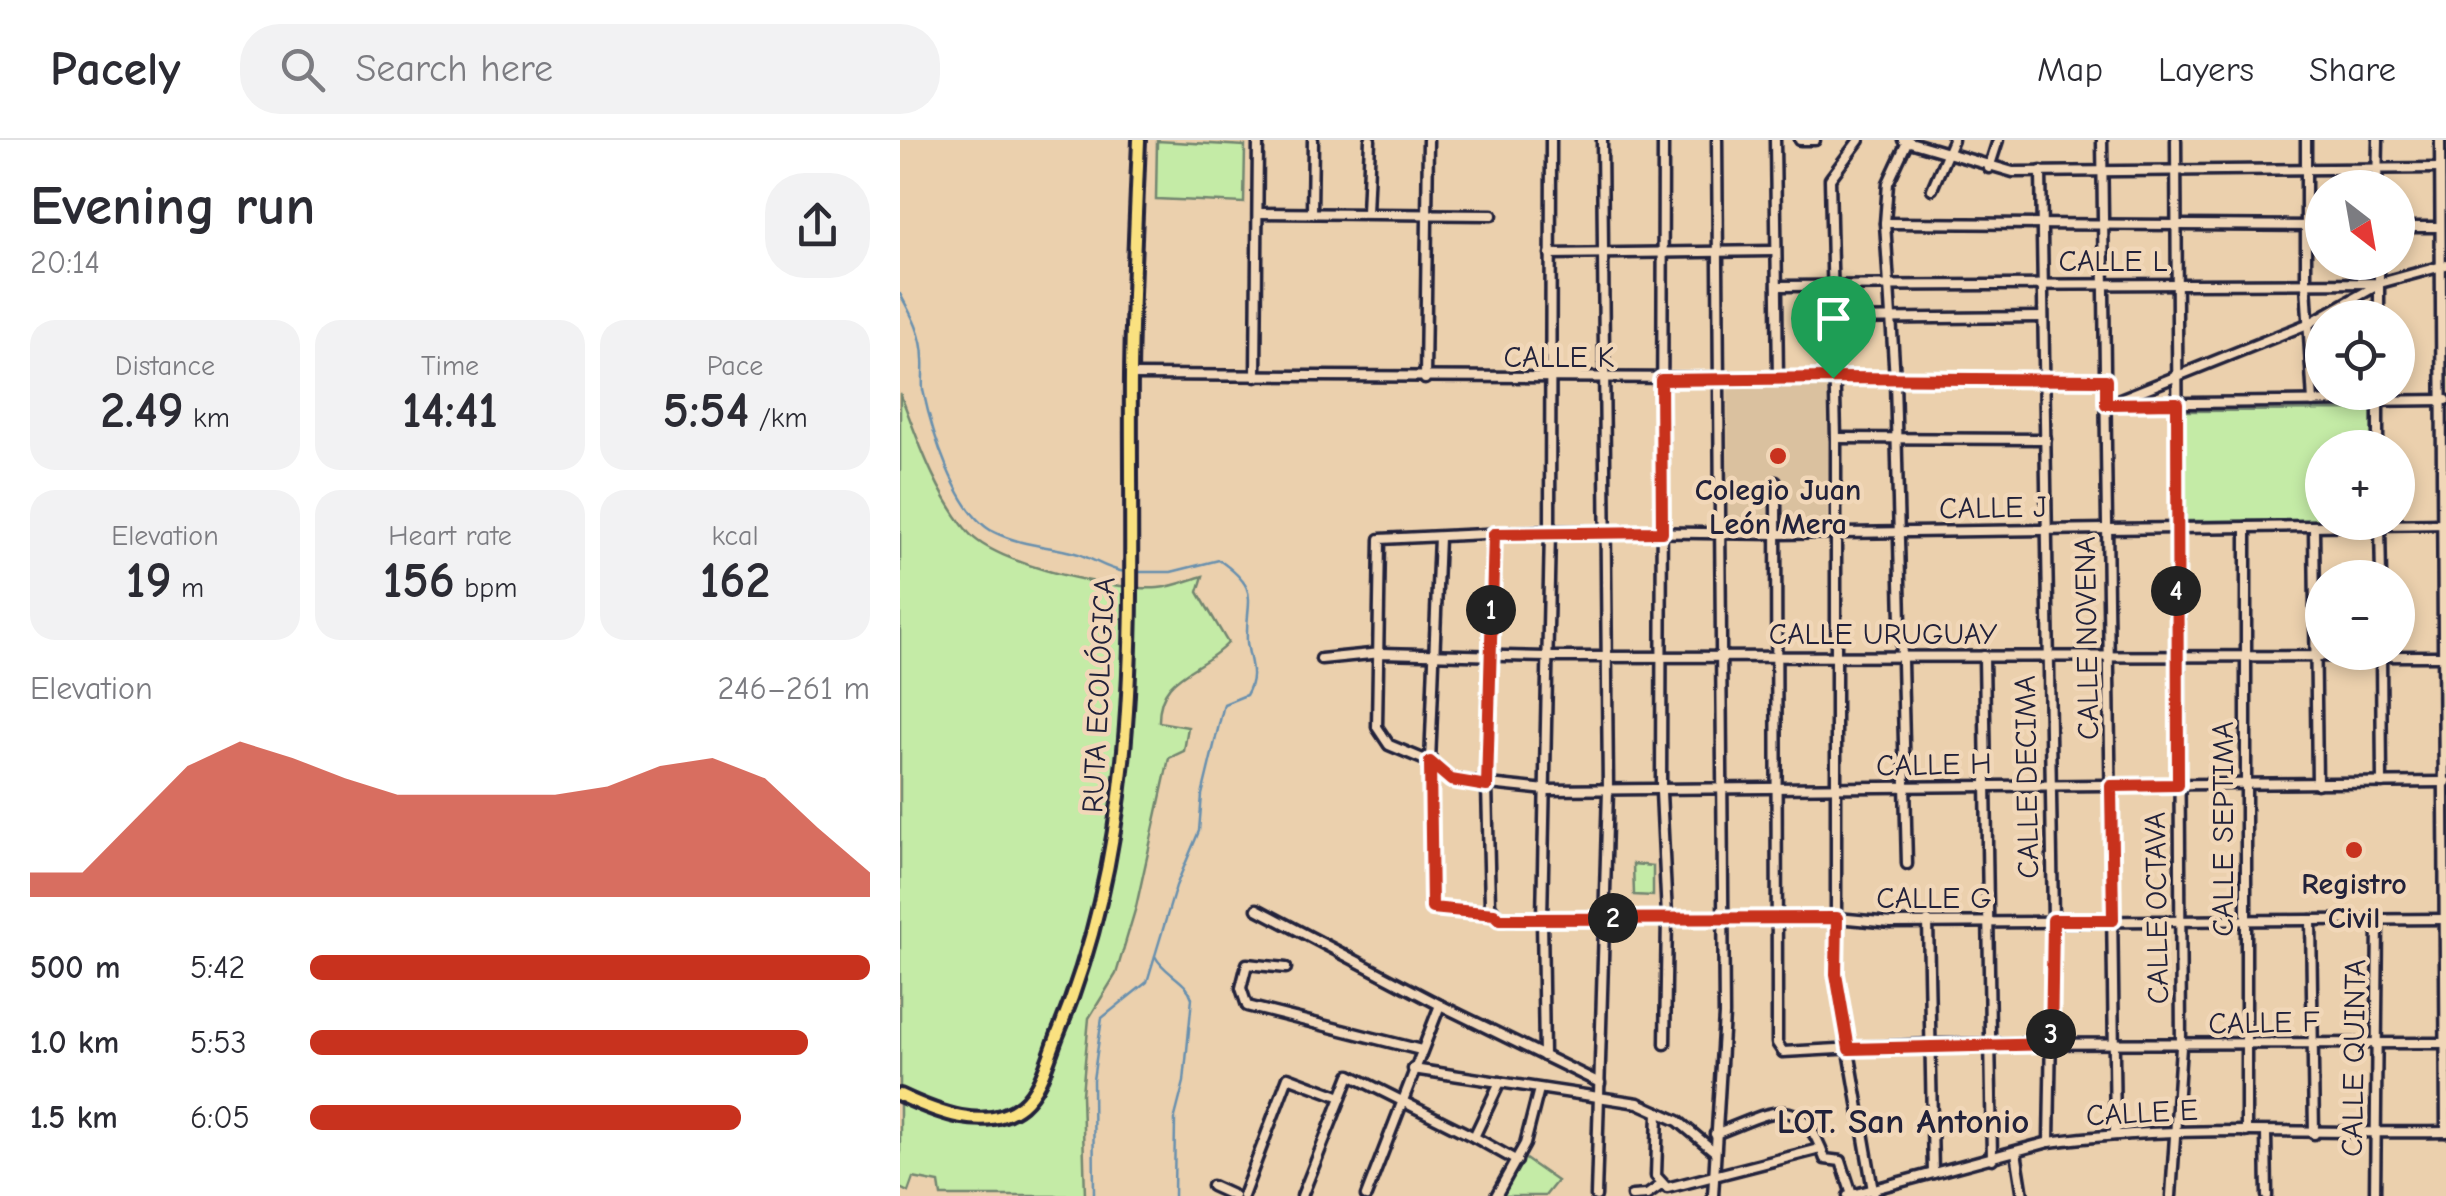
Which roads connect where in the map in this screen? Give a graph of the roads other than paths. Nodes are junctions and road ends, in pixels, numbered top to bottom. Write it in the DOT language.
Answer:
graph roads {
  1 [pos="1139,140"];
  2 [pos="1258,140"];
  3 [pos="1313,140"];
  4 [pos="1370,140"];
  5 [pos="1428,140"];
  6 [pos="1551,140"];
  7 [pos="1602,140"];
  8 [pos="1663,140"];
  9 [pos="1717,140"];
  10 [pos="1775,140"];
  11 [pos="1800,140"];
  12 [pos="1815,140"];
  13 [pos="1859,140"];
  14 [pos="1953,140"];
  15 [pos="1998,140"];
  16 [pos="2102,140"];
  17 [pos="2176,140"];
  18 [pos="2306,140"];
  19 [pos="2378,140"];
  20 [pos="2440,140"];
  21 [pos="1906,141"];
  22 [pos="1948,154"];
  23 [pos="1988,168"];
  24 [pos="2440,168"];
  25 [pos="2307,169"];
  26 [pos="2377,169"];
  27 [pos="2176,170"];
  28 [pos="2103,171"];
  29 [pos="2041,172"];
  30 [pos="1932,189"];
  31 [pos="1312,212"];
  32 [pos="1258,213"];
  33 [pos="1367,213"];
  34 [pos="1427,214"];
  35 [pos="1492,215"];
  36 [pos="1886,223"];
  37 [pos="2040,224"];
  38 [pos="2104,224"];
  39 [pos="2178,225"];
  40 [pos="2305,226"];
  41 [pos="2415,227"];
  42 [pos="2440,227"];
  43 [pos="1719,250"];
  44 [pos="1607,251"];
  45 [pos="1774,251"];
  46 [pos="1664,252"];
  47 [pos="1550,254"];
  48 [pos="2443,266"];
  49 [pos="2306,280"];
  50 [pos="2380,280"];
  51 [pos="1889,282"];
  52 [pos="2041,284"];
  53 [pos="2104,284"];
  54 [pos="2178,284"];
  55 [pos="2306,284"];
  56 [pos="2380,284"];
  57 [pos="1778,286"];
  58 [pos="1831,286"];
  59 [pos="2308,300"];
  60 [pos="2351,300"];
  61 [pos="2380,300"];
  62 [pos="1891,318"];
  63 [pos="2042,318"];
  64 [pos="1832,319"];
  65 [pos="2305,324"];
  66 [pos="1132,375"];
  67 [pos="1256,377"];
  68 [pos="1607,378"];
  69 [pos="1833,378"];
  70 [pos="2178,378"];
  71 [pos="1425,379"];
  72 [pos="1549,379"];
  73 [pos="1720,379"];
  74 [pos="1895,379"];
  75 [pos="2043,379"];
  76 [pos="1661,380"];
  77 [pos="1778,380"];
  78 [pos="2106,380"];
  79 [pos="2415,399"];
  80 [pos="2445,400"];
  81 [pos="2305,402"];
  82 [pos="2177,403"];
  83 [pos="2106,404"];
  84 [pos="1836,438"];
  85 [pos="2046,439"];
  86 [pos="1896,440"];
  87 [pos="1776,482"];
  88 [pos="2415,524"];
  89 [pos="2444,524"];
  90 [pos="2246,527"];
  91 [pos="2305,528"];
  92 [pos="2046,529"];
  93 [pos="2108,530"];
  94 [pos="2175,530"];
  95 [pos="1550,532"];
  96 [pos="1608,532"];
  97 [pos="1662,532"];
  98 [pos="1834,532"];
  99 [pos="1899,532"];
  100 [pos="1494,534"];
  101 [pos="1720,534"];
  102 [pos="1777,534"];
  103 [pos="1439,537"];
  104 [pos="1380,539"];
  105 [pos="1381,653"];
  106 [pos="1437,654"];
  107 [pos="2415,655"];
  108 [pos="1489,656"];
  109 [pos="1984,656"];
  110 [pos="2047,656"];
  111 [pos="2109,656"];
  112 [pos="2178,656"];
  113 [pos="2245,656"];
  114 [pos="2305,656"];
  115 [pos="2445,656"];
  116 [pos="1547,657"];
  117 [pos="1608,657"];
  118 [pos="1661,657"];
  119 [pos="1721,657"];
  120 [pos="1776,657"];
  121 [pos="1834,657"];
  122 [pos="1903,657"];
  123 [pos="1322,659"];
  124 [pos="2318,670"];
  125 [pos="2382,670"];
  126 [pos="1430,762"];
  127 [pos="2446,782"];
  128 [pos="2382,783"];
  129 [pos="2245,784"];
  130 [pos="2317,784"];
  131 [pos="2178,785"];
  132 [pos="1487,786"];
  133 [pos="2050,786"];
  134 [pos="2111,786"];
  135 [pos="1988,787"];
  136 [pos="1836,788"];
  137 [pos="1905,788"];
  138 [pos="1777,789"];
  139 [pos="1546,790"];
  140 [pos="1608,790"];
  141 [pos="1722,790"];
  142 [pos="1661,792"];
  143 [pos="1906,864"];
  144 [pos="1258,909"];
  145 [pos="1494,914"];
  146 [pos="1667,917"];
  147 [pos="1542,918"];
  148 [pos="1602,918"];
  149 [pos="1780,918"];
  150 [pos="1837,918"];
  151 [pos="1722,919"];
  152 [pos="2445,919"];
  153 [pos="1991,920"];
  154 [pos="2053,920"];
  155 [pos="2113,920"];
  156 [pos="2245,920"];
  157 [pos="2312,920"];
  158 [pos="1928,921"];
  159 [pos="2180,921"];
  160 [pos="2378,921"];
  161 [pos="1286,968"];
  162 [pos="1440,1005"];
  163 [pos="2377,1043"];
  164 [pos="2446,1043"];
  165 [pos="1665,1044"];
  166 [pos="1929,1044"];
  167 [pos="2051,1044"];
  168 [pos="1990,1045"];
  169 [pos="2114,1045"];
  170 [pos="2314,1045"];
  171 [pos="2181,1046"];
  172 [pos="2248,1046"];
  173 [pos="1849,1049"];
  174 [pos="1420,1050"];
  175 [pos="1544,1056"];
  176 [pos="1413,1069"];
  177 [pos="1500,1082"];
  178 [pos="1600,1083"];
  179 [pos="1539,1089"];
  180 [pos="900,1095"];
  181 [pos="1599,1095"];
  182 [pos="1341,1097"];
  183 [pos="1401,1098"];
  184 [pos="1658,1112"];
  185 [pos="2174,1131"];
  186 [pos="2246,1132"];
  187 [pos="2446,1132"];
  188 [pos="2266,1133"];
  189 [pos="2376,1133"];
  190 [pos="1715,1134"];
  191 [pos="2314,1134"];
  192 [pos="2115,1135"];
  193 [pos="1474,1137"];
  194 [pos="2049,1142"];
  195 [pos="1820,1148"];
  196 [pos="1714,1150"];
  197 [pos="2016,1152"];
  198 [pos="1992,1159"];
  199 [pos="1517,1161"];
  200 [pos="1933,1173"];
  201 [pos="1713,1179"];
  202 [pos="1660,1185"];
  203 [pos="1212,1186"];
  204 [pos="1874,1192"];
  205 [pos="1850,1195"];
  206 [pos="1234,1196"];
  207 [pos="1243,1196"];
  208 [pos="1302,1196"];
  209 [pos="1366,1196"];
  210 [pos="1496,1196"];
  211 [pos="1596,1196"];
  212 [pos="1632,1196"];
  213 [pos="1712,1196"];
  214 [pos="2023,1196"];
  215 [pos="2171,1196"];
  216 [pos="2267,1196"];
  217 [pos="2376,1196"];
  1 -- 66 [label="main road, RUTA ECOLÓGICA"];
  2 -- 32 [label="street"];
  3 -- 31 [label="street"];
  4 -- 33 [label="street"];
  5 -- 34 [label="street"];
  6 -- 47 [label="street"];
  7 -- 44 [label="street"];
  8 -- 46 [label="street"];
  9 -- 43 [label="street"];
  10 -- 45 [label="street"];
  11 -- 12 [label="street"];
  13 -- 58 [label="street"];
  14 -- 22 [label="street"];
  15 -- 23 [label="street"];
  16 -- 28 [label="street, CALLE NOVENA"];
  17 -- 27 [label="street, CALLE OCTAVA"];
  18 -- 25 [label="street"];
  19 -- 26 [label="street"];
  20 -- 24 [label="street"];
  21 -- 22 [label="street"];
  21 -- 36 [label="street"];
  22 -- 23 [label="street"];
  22 -- 30 [label="street"];
  23 -- 29 [label="street"];
  24 -- 26 [label="street"];
  24 -- 42 [label="street"];
  25 -- 26 [label="street"];
  25 -- 27 [label="street"];
  27 -- 28 [label="street"];
  27 -- 39 [label="street, CALLE OCTAVA"];
  28 -- 29 [label="street"];
  28 -- 38 [label="street, CALLE NOVENA"];
  29 -- 37 [label="street, CALLE DECIMA"];
  31 -- 32 [label="street"];
  31 -- 33 [label="street"];
  32 -- 67 [label="street"];
  33 -- 34 [label="street"];
  34 -- 35 [label="street"];
  34 -- 71 [label="street"];
  36 -- 37 [label="street"];
  36 -- 51 [label="street"];
  37 -- 38 [label="street"];
  37 -- 52 [label="street, CALLE DECIMA"];
  38 -- 39 [label="street"];
  38 -- 53 [label="street, CALLE NOVENA"];
  39 -- 40 [label="street"];
  39 -- 54 [label="street, CALLE OCTAVA"];
  41 -- 42 [label="street"];
  42 -- 48 [label="street"];
  43 -- 45 [label="street"];
  43 -- 46 [label="street"];
  43 -- 73 [label="street"];
  44 -- 46 [label="street"];
  44 -- 47 [label="street"];
  44 -- 68 [label="street"];
  45 -- 57 [label="street"];
  46 -- 76 [label="street"];
  47 -- 72 [label="street"];
  48 -- 56 [label="street, CALLE L"];
  48 -- 80 [label="street"];
  49 -- 55 [label="street"];
  50 -- 56 [label="street"];
  51 -- 52 [label="street, CALLE L"];
  51 -- 58 [label="street, CALLE L"];
  51 -- 62 [label="street"];
  52 -- 53 [label="street, CALLE L"];
  52 -- 63 [label="street, CALLE DECIMA"];
  53 -- 54 [label="street, CALLE L"];
  53 -- 78 [label="street, CALLE NOVENA"];
  54 -- 55 [label="street, CALLE L"];
  54 -- 70 [label="street, CALLE OCTAVA"];
  55 -- 56 [label="street, CALLE L"];
  55 -- 59 [label="street"];
  56 -- 60 [label="street"];
  56 -- 61 [label="street"];
  57 -- 58 [label="street, CALLE L"];
  57 -- 77 [label="street"];
  58 -- 64 [label="street"];
  62 -- 63 [label="street"];
  62 -- 64 [label="street"];
  62 -- 74 [label="street"];
  63 -- 75 [label="street, CALLE DECIMA"];
  64 -- 69 [label="street"];
  65 -- 70 [label="street"];
  66 -- 67 [label="street, CALLE K"];
  66 -- 180 [label="main road, RUTA ECOLÓGICA"];
  67 -- 71 [label="street, CALLE K"];
  68 -- 72 [label="street, CALLE K"];
  68 -- 76 [label="street, CALLE K"];
  68 -- 96 [label="street"];
  69 -- 74 [label="street, CALLE K"];
  69 -- 77 [label="street, CALLE K"];
  69 -- 84 [label="street"];
  70 -- 82 [label="street, CALLE OCTAVA"];
  70 -- 83 [label="street"];
  71 -- 72 [label="street, CALLE K"];
  72 -- 95 [label="street"];
  73 -- 76 [label="street, CALLE K"];
  73 -- 77 [label="street, CALLE K"];
  73 -- 101 [label="street"];
  74 -- 75 [label="street, CALLE K"];
  74 -- 86 [label="street"];
  75 -- 78 [label="street, CALLE K"];
  75 -- 85 [label="street, CALLE DECIMA"];
  76 -- 97 [label="street"];
  78 -- 83 [label="street, CALLE NOVENA"];
  79 -- 80 [label="street"];
  80 -- 89 [label="street"];
  81 -- 82 [label="street"];
  82 -- 83 [label="street"];
  82 -- 94 [label="street, CALLE OCTAVA"];
  83 -- 93 [label="street, CALLE NOVENA"];
  84 -- 86 [label="street"];
  84 -- 98 [label="street"];
  85 -- 86 [label="street"];
  85 -- 92 [label="street, CALLE DECIMA"];
  86 -- 99 [label="street"];
  87 -- 102 [label="street"];
  88 -- 89 [label="street, CALLE J"];
  89 -- 115 [label="street"];
  90 -- 91 [label="street, CALLE J"];
  90 -- 94 [label="street, CALLE J"];
  90 -- 113 [label="street, CALLE SEPTIMA"];
  92 -- 93 [label="street, CALLE J"];
  92 -- 99 [label="street, CALLE J"];
  92 -- 110 [label="street, CALLE DECIMA"];
  93 -- 94 [label="street, CALLE J"];
  93 -- 111 [label="street, CALLE NOVENA"];
  94 -- 112 [label="street, CALLE OCTAVA"];
  95 -- 96 [label="street, CALLE J"];
  95 -- 100 [label="street, CALLE J"];
  95 -- 116 [label="street"];
  96 -- 97 [label="street, CALLE J"];
  96 -- 117 [label="street"];
  97 -- 101 [label="street, CALLE J"];
  97 -- 118 [label="street"];
  98 -- 99 [label="street, CALLE J"];
  98 -- 102 [label="street, CALLE J"];
  98 -- 121 [label="street"];
  99 -- 122 [label="street"];
  100 -- 103 [label="street, CALLE J"];
  100 -- 108 [label="street"];
  101 -- 102 [label="street, CALLE J"];
  101 -- 119 [label="street"];
  102 -- 120 [label="street"];
  103 -- 104 [label="street, CALLE J"];
  103 -- 106 [label="street"];
  104 -- 105 [label="street, CALLE H"];
  105 -- 106 [label="street, CALLE URUGUAY"];
  105 -- 123 [label="street, CALLE URUGUAY"];
  105 -- 126 [label="street, CALLE H"];
  106 -- 108 [label="street, CALLE URUGUAY"];
  106 -- 126 [label="street"];
  107 -- 115 [label="street, CALLE URUGUAY"];
  108 -- 116 [label="street, CALLE URUGUAY"];
  108 -- 132 [label="street"];
  109 -- 110 [label="street, CALLE URUGUAY"];
  109 -- 122 [label="street, CALLE URUGUAY"];
  109 -- 135 [label="street"];
  110 -- 111 [label="street, CALLE URUGUAY"];
  110 -- 133 [label="street, CALLE DECIMA"];
  111 -- 112 [label="street, CALLE URUGUAY"];
  111 -- 134 [label="street, CALLE NOVENA"];
  112 -- 113 [label="street, CALLE URUGUAY"];
  112 -- 131 [label="street, CALLE OCTAVA"];
  113 -- 114 [label="street, CALLE URUGUAY"];
  113 -- 129 [label="street, CALLE SEPTIMA"];
  115 -- 127 [label="street"];
  116 -- 117 [label="street, CALLE URUGUAY"];
  116 -- 139 [label="street"];
  117 -- 118 [label="street, CALLE URUGUAY"];
  117 -- 140 [label="street"];
  118 -- 119 [label="street, CALLE URUGUAY"];
  118 -- 142 [label="street"];
  119 -- 120 [label="street, CALLE URUGUAY"];
  119 -- 141 [label="street"];
  120 -- 121 [label="street, CALLE URUGUAY"];
  120 -- 138 [label="street"];
  121 -- 122 [label="street, CALLE URUGUAY"];
  121 -- 136 [label="street"];
  122 -- 137 [label="street"];
  124 -- 130 [label="street"];
  125 -- 128 [label="street"];
  126 -- 132 [label="street, CALLE H"];
  126 -- 145 [label="street, CALLE G"];
  127 -- 128 [label="street, CALLE H"];
  127 -- 152 [label="street"];
  128 -- 130 [label="street, CALLE H"];
  129 -- 130 [label="street, CALLE H"];
  129 -- 131 [label="street, CALLE H"];
  129 -- 156 [label="street, CALLE SEPTIMA"];
  131 -- 134 [label="street, CALLE H"];
  131 -- 159 [label="street, CALLE OCTAVA"];
  132 -- 139 [label="street, CALLE H"];
  132 -- 145 [label="street"];
  133 -- 134 [label="street, CALLE H"];
  133 -- 135 [label="street, CALLE H"];
  133 -- 154 [label="street, CALLE DECIMA"];
  134 -- 155 [label="street, CALLE NOVENA"];
  135 -- 137 [label="street, CALLE H"];
  135 -- 153 [label="street"];
  136 -- 137 [label="street, CALLE H"];
  136 -- 138 [label="street, CALLE H"];
  136 -- 150 [label="street"];
  137 -- 143 [label="street"];
  138 -- 141 [label="street, CALLE H"];
  138 -- 149 [label="street"];
  139 -- 140 [label="street, CALLE H"];
  139 -- 147 [label="street"];
  140 -- 142 [label="street, CALLE H"];
  140 -- 148 [label="street"];
  141 -- 142 [label="street, CALLE H"];
  141 -- 151 [label="street"];
  142 -- 146 [label="street"];
  144 -- 162 [label="street"];
  145 -- 147 [label="street, CALLE G"];
  146 -- 148 [label="street, CALLE G"];
  146 -- 151 [label="street, CALLE G"];
  146 -- 165 [label="street"];
  147 -- 148 [label="street, CALLE G"];
  147 -- 175 [label="street"];
  148 -- 178 [label="street"];
  149 -- 150 [label="street, CALLE G"];
  149 -- 151 [label="street, CALLE G"];
  149 -- 173 [label="street, CALLE F"];
  150 -- 158 [label="street, CALLE G"];
  150 -- 173 [label="street"];
  151 -- 190 [label="street"];
  152 -- 160 [label="street, CALLE G"];
  152 -- 164 [label="street"];
  153 -- 154 [label="street, CALLE G"];
  153 -- 158 [label="street, CALLE G"];
  153 -- 168 [label="street"];
  154 -- 155 [label="street, CALLE G"];
  154 -- 167 [label="street, CALLE DECIMA"];
  155 -- 159 [label="street, CALLE G"];
  155 -- 169 [label="street, CALLE NOVENA"];
  156 -- 157 [label="street, CALLE G"];
  156 -- 159 [label="street, CALLE G"];
  156 -- 172 [label="street, CALLE SEPTIMA"];
  157 -- 160 [label="street, CALLE G"];
  157 -- 170 [label="street"];
  158 -- 166 [label="street"];
  159 -- 171 [label="street, CALLE OCTAVA"];
  160 -- 163 [label="street, CALLE QUINTA"];
  161 -- 174 [label="street"];
  162 -- 174 [label="street"];
  162 -- 175 [label="street"];
  163 -- 164 [label="street, CALLE F"];
  163 -- 170 [label="street, CALLE F"];
  163 -- 189 [label="street, CALLE QUINTA"];
  164 -- 187 [label="street"];
  166 -- 168 [label="street, CALLE F"];
  166 -- 173 [label="street, CALLE F"];
  166 -- 200 [label="street"];
  167 -- 168 [label="street, CALLE F"];
  167 -- 169 [label="street, CALLE F"];
  167 -- 194 [label="street, CALLE DECIMA"];
  168 -- 198 [label="street"];
  169 -- 171 [label="street, CALLE F"];
  169 -- 192 [label="street, CALLE NOVENA"];
  170 -- 172 [label="street, CALLE F"];
  170 -- 191 [label="street"];
  171 -- 172 [label="street, CALLE F"];
  171 -- 185 [label="street, CALLE OCTAVA"];
  172 -- 186 [label="street, CALLE SEPTIMA"];
  173 -- 204 [label="street"];
  174 -- 176 [label="street"];
  175 -- 178 [label="street"];
  176 -- 177 [label="street"];
  176 -- 183 [label="street"];
  177 -- 179 [label="street"];
  177 -- 193 [label="street"];
  178 -- 181 [label="street"];
  179 -- 181 [label="street"];
  179 -- 199 [label="street"];
  181 -- 184 [label="street"];
  181 -- 211 [label="street"];
  182 -- 183 [label="street"];
  182 -- 207 [label="street"];
  182 -- 208 [label="street"];
  183 -- 193 [label="street"];
  183 -- 209 [label="street"];
  184 -- 196 [label="street"];
  184 -- 202 [label="street"];
  185 -- 186 [label="street, CALLE E"];
  185 -- 192 [label="street, CALLE E"];
  185 -- 215 [label="street, CALLE OCTAVA"];
  186 -- 188 [label="street, CALLE E"];
  187 -- 189 [label="street, CALLE E"];
  188 -- 191 [label="street, CALLE E"];
  188 -- 216 [label="street"];
  189 -- 191 [label="street, CALLE E"];
  189 -- 217 [label="street, CALLE QUINTA"];
  190 -- 195 [label="street"];
  190 -- 196 [label="street"];
  192 -- 194 [label="street, CALLE E"];
  193 -- 199 [label="street"];
  194 -- 197 [label="street, CALLE E"];
  195 -- 201 [label="street"];
  195 -- 205 [label="street"];
  196 -- 201 [label="street"];
  197 -- 198 [label="street, CALLE E"];
  197 -- 214 [label="street"];
  198 -- 200 [label="street, CALLE E"];
  199 -- 210 [label="street"];
  200 -- 204 [label="street, CALLE E"];
  201 -- 202 [label="street"];
  201 -- 213 [label="street"];
  202 -- 212 [label="street"];
  203 -- 206 [label="street"];
  204 -- 205 [label="street, CALLE E"];
}
